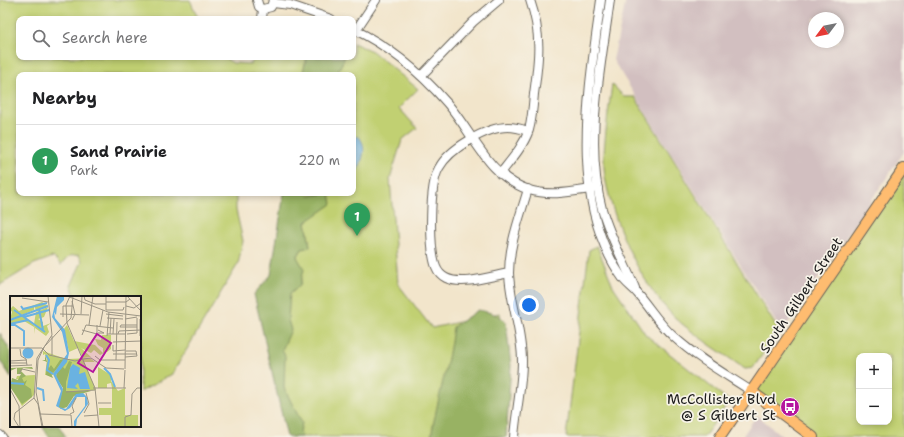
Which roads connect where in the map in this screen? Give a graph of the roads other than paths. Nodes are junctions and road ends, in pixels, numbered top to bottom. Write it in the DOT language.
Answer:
graph roads {
  1 [pos="256,0"];
  2 [pos="376,0"];
  3 [pos="499,0"];
  4 [pos="530,0"];
  5 [pos="601,0"];
  6 [pos="610,0"];
  7 [pos="273,1"];
  8 [pos="263,9"];
  9 [pos="262,16"];
  10 [pos="322,16"];
  11 [pos="356,29"];
  12 [pos="356,31"];
  13 [pos="422,75"];
  14 [pos="528,131"];
  15 [pos="473,138"];
  16 [pos="904,168"];
  17 [pos="500,174"];
  18 [pos="598,188"];
  19 [pos="589,189"];
  20 [pos="528,190"];
  21 [pos="509,273"];
  22 [pos="637,293"];
  23 [pos="751,391"];
  24 [pos="514,437"];
  25 [pos="720,437"];
  26 [pos="813,437"];
  1 -- 8 [label="street"];
  2 -- 11 [label="street"];
  3 -- 13 [label="street"];
  4 -- 14 [label="street"];
  5 -- 19 [label="street"];
  6 -- 18 [label="street"];
  7 -- 8 [label="street"];
  7 -- 10 [label="street"];
  8 -- 9 [label="street"];
  12 -- 13 [label="street"];
  13 -- 15 [label="street"];
  14 -- 15 [label="street"];
  14 -- 17 [label="street"];
  15 -- 17 [label="street"];
  15 -- 21 [label="street"];
  16 -- 23 [label="main road, South Gilbert Street"];
  17 -- 20 [label="street"];
  18 -- 19 [label="street"];
  18 -- 22 [label="street"];
  19 -- 20 [label="street"];
  19 -- 22 [label="street"];
  20 -- 21 [label="street"];
  21 -- 24 [label="street"];
  22 -- 23 [label="street"];
  23 -- 25 [label="main road, South Gilbert Street"];
  23 -- 26 [label="main road"];
}
